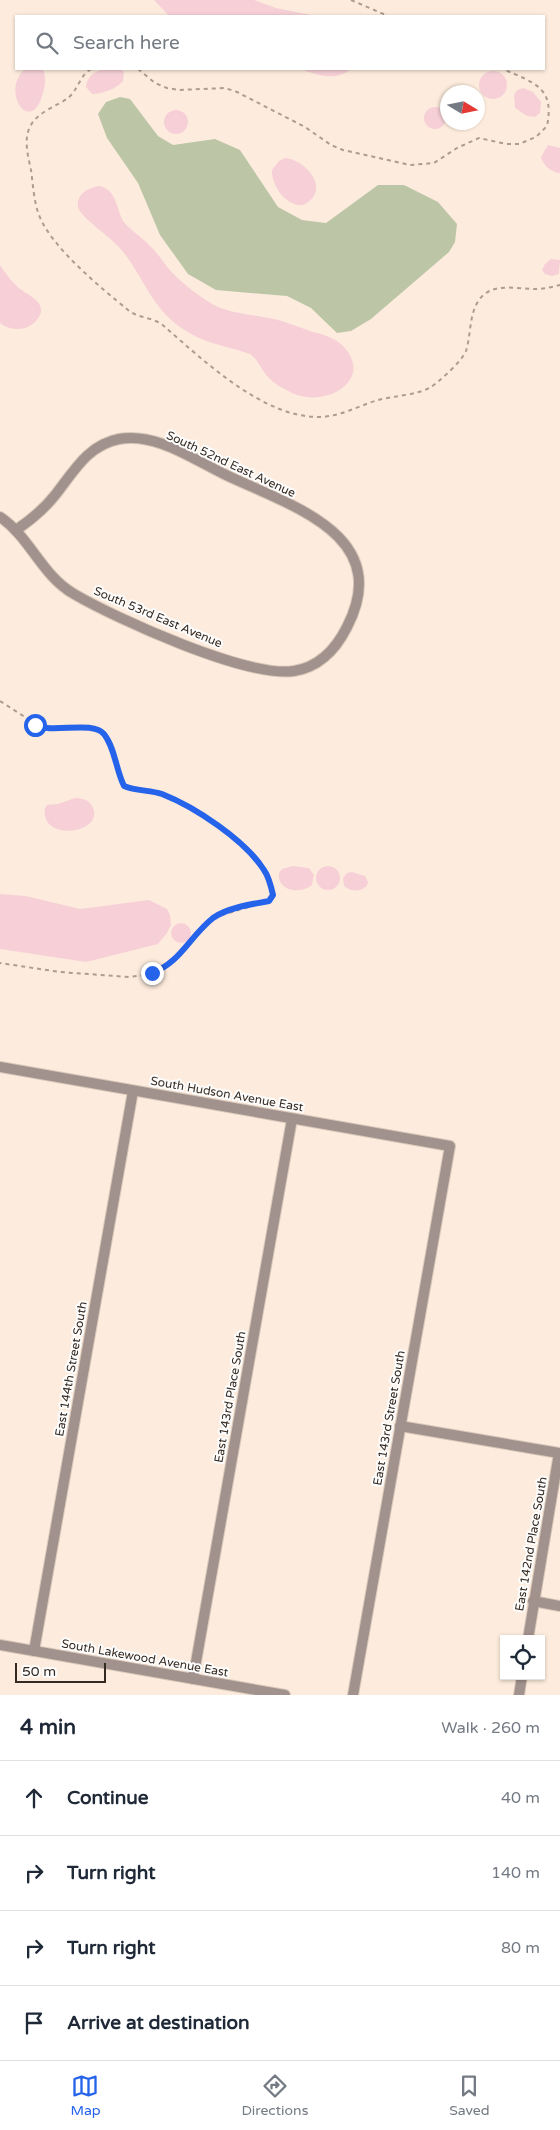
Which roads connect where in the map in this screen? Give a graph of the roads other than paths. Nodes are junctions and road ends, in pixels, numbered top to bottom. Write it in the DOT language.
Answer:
graph roads {
  1 [pos="0,517"];
  2 [pos="16,530"];
  3 [pos="349,624"];
  4 [pos="0,1067"];
  5 [pos="133,1090"];
  6 [pos="292,1119"];
  7 [pos="450,1146"];
  8 [pos="400,1426"];
  9 [pos="559,1453"];
  10 [pos="533,1601"];
  11 [pos="560,1606"];
  12 [pos="529,1635"];
  13 [pos="0,1645"];
  14 [pos="34,1651"];
  15 [pos="193,1679"];
  16 [pos="521,1680"];
  17 [pos="285,1695"];
  18 [pos="354,1695"];
  19 [pos="519,1695"];
  1 -- 2 [label="street, South 53rd East Avenue"];
  2 -- 3 [label="street, South 53rd East Avenue"];
  2 -- 3 [label="street, South 52nd East Avenue"];
  4 -- 5 [label="street, South Hudson Avenue East"];
  5 -- 6 [label="street, South Hudson Avenue East"];
  5 -- 14 [label="street, East 144th Street South"];
  6 -- 7 [label="street, South Hudson Avenue East"];
  6 -- 15 [label="street, East 143rd Place South"];
  7 -- 8 [label="street, East 143rd Street South"];
  8 -- 9 [label="street"];
  8 -- 18 [label="street, East 143rd Street South"];
  9 -- 10 [label="street, East 142nd Place South"];
  10 -- 11 [label="street"];
  10 -- 12 [label="street, East 142nd Place South"];
  13 -- 14 [label="street, South Lakewood Avenue East"];
  14 -- 15 [label="street, South Lakewood Avenue East"];
  15 -- 17 [label="street, South Lakewood Avenue East"];
  16 -- 19 [label="street"];
}
